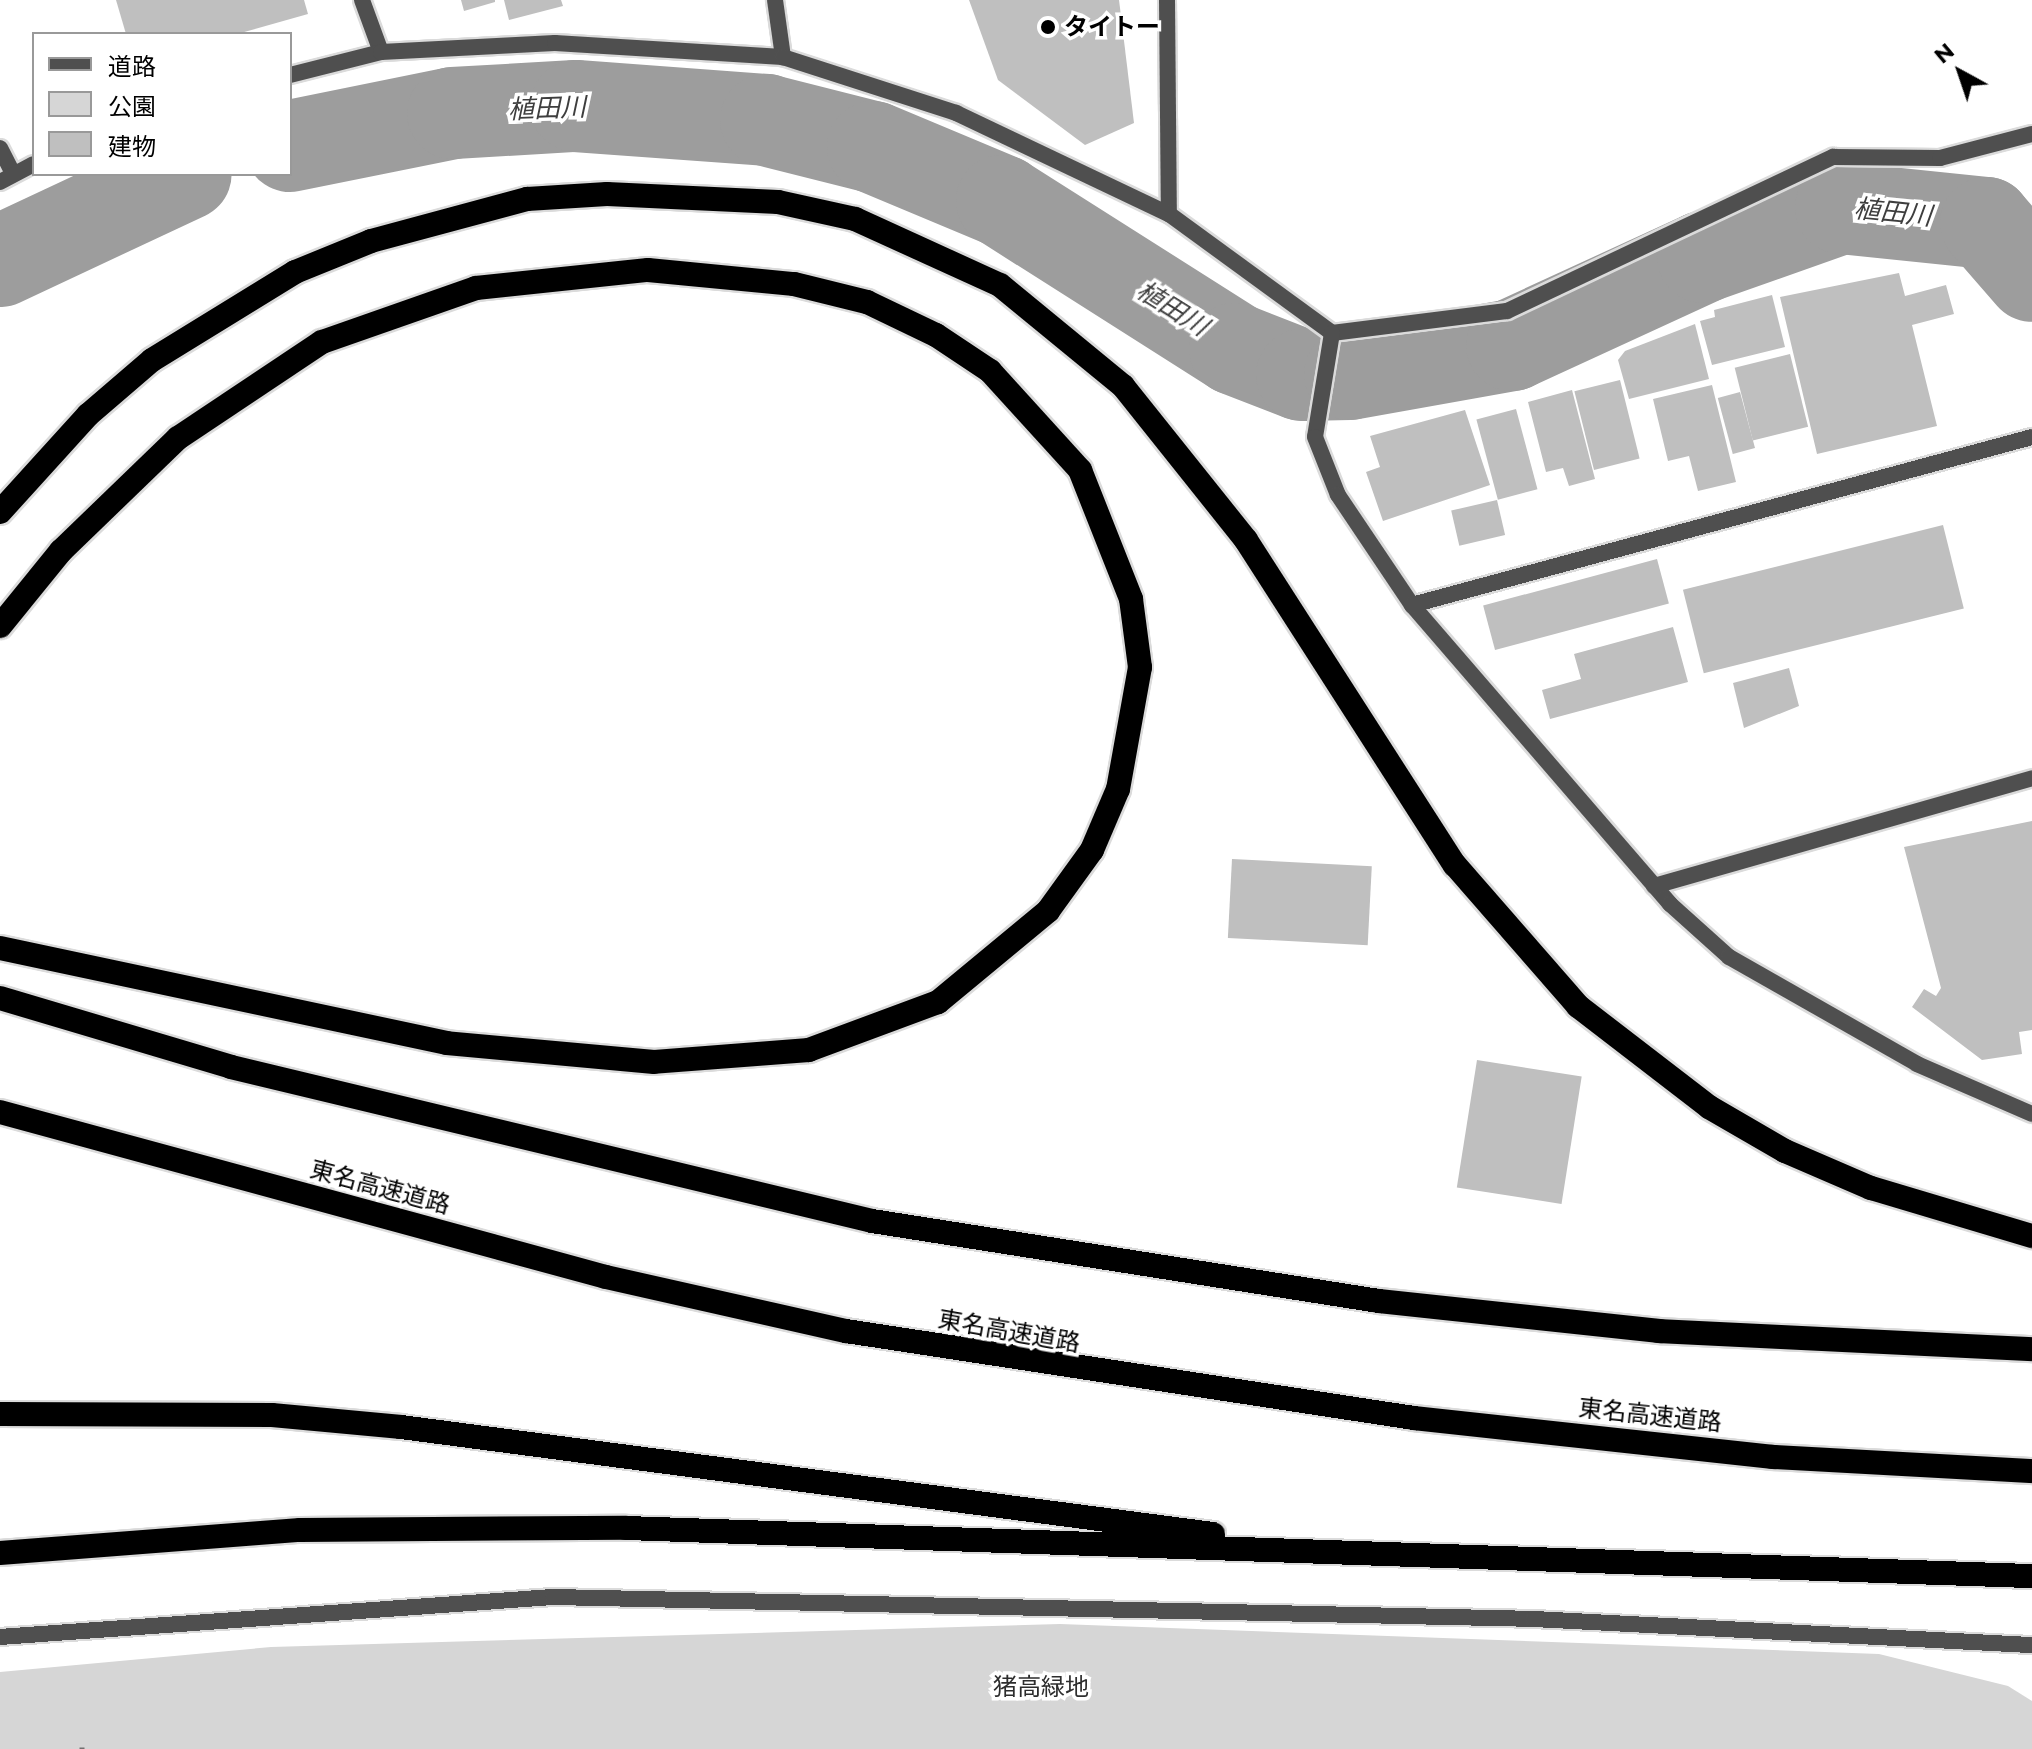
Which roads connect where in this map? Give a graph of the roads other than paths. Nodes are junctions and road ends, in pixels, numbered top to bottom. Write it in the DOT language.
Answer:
graph roads {
  1 [pos="362,0"];
  2 [pos="775,0"];
  3 [pos="1167,0"];
  4 [pos="381,52"];
  5 [pos="783,57"];
  6 [pos="292,74"];
  7 [pos="2032,134"];
  8 [pos="0,148"];
  9 [pos="32,165"];
  10 [pos="6,178"];
  11 [pos="1169,214"];
  12 [pos="1332,333"];
  13 [pos="2032,437"];
  14 [pos="0,512"];
  15 [pos="1412,605"];
  16 [pos="0,626"];
  17 [pos="2032,778"];
  18 [pos="1654,886"];
  19 [pos="0,948"];
  20 [pos="0,998"];
  21 [pos="0,1112"];
  22 [pos="2032,1114"];
  23 [pos="2032,1236"];
  24 [pos="2032,1349"];
  25 [pos="0,1414"];
  26 [pos="2032,1471"];
  27 [pos="0,1553"];
  28 [pos="1346,1553"];
  29 [pos="2032,1576"];
  30 [pos="0,1637"];
  31 [pos="2032,1645"];
  1 -- 4 [label="street"];
  2 -- 5 [label="street"];
  3 -- 11 [label="street"];
  4 -- 5 [label="street"];
  4 -- 6 [label="street"];
  5 -- 11 [label="street"];
  7 -- 12 [label="street"];
  8 -- 10 [label="street"];
  9 -- 10 [label="street"];
  11 -- 12 [label="street"];
  12 -- 15 [label="street"];
  13 -- 15 [label="street"];
  14 -- 23 [label="highway"];
  15 -- 18 [label="street"];
  16 -- 19 [label="highway"];
  17 -- 18 [label="street"];
  18 -- 22 [label="street"];
  20 -- 24 [label="highway"];
  21 -- 26 [label="highway, 東名高速道路"];
  25 -- 28 [label="highway"];
  27 -- 28 [label="highway"];
  28 -- 29 [label="highway"];
  30 -- 31 [label="street"];
}
